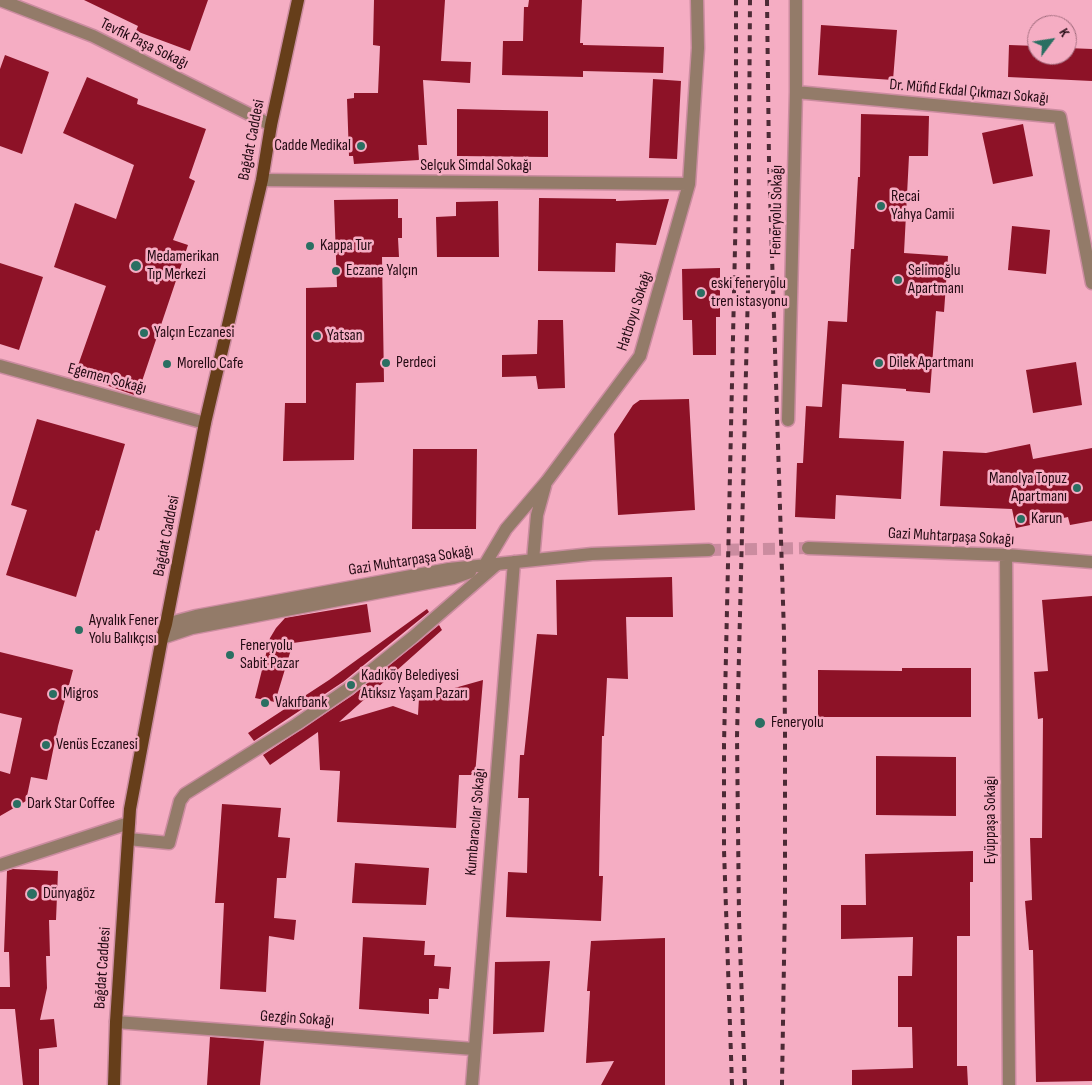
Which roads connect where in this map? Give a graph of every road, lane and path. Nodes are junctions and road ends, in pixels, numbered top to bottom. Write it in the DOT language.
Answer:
graph roads {
  1 [pos="0,0"];
  2 [pos="298,0"];
  3 [pos="697,0"];
  4 [pos="796,0"];
  5 [pos="796,92"];
  6 [pos="271,125"];
  7 [pos="262,180"];
  8 [pos="690,184"];
  9 [pos="1092,283"];
  10 [pos="0,366"];
  11 [pos="788,420"];
  12 [pos="205,424"];
  13 [pos="547,481"];
  14 [pos="808,548"];
  15 [pos="709,550"];
  16 [pos="1006,555"];
  17 [pos="533,560"];
  18 [pos="514,562"];
  19 [pos="1092,562"];
  20 [pos="497,564"];
  21 [pos="484,566"];
  22 [pos="166,624"];
  23 [pos="162,638"];
  24 [pos="129,823"];
  25 [pos="128,840"];
  26 [pos="0,865"];
  27 [pos="116,1022"];
  28 [pos="474,1049"];
  29 [pos="114,1085"];
  30 [pos="472,1085"];
  31 [pos="1009,1085"];
  1 -- 6 [label="street, Tevfik Paşa Sokağı"];
  2 -- 6 [label="main road, Bağdat Caddesi"];
  3 -- 8 [label="street, Hatboyu Sokağı"];
  4 -- 5 [label="street, Feneryolu Sokağı"];
  5 -- 9 [label="street, Dr. Müfid Ekdal Çıkmazı Sokağı"];
  5 -- 11 [label="street, Feneryolu Sokağı"];
  6 -- 7 [label="main road, Bağdat Caddesi"];
  7 -- 8 [label="street, Selçuk Simdal Sokağı"];
  7 -- 12 [label="main road, Bağdat Caddesi"];
  8 -- 13 [label="street, Hatboyu Sokağı"];
  10 -- 12 [label="street, Egemen Sokağı"];
  12 -- 22 [label="main road, Bağdat Caddesi"];
  13 -- 17 [label="street"];
  13 -- 21 [label="street, Hatboyu Sokağı"];
  14 -- 16 [label="street, Gazi Muhtarpaşa Sokağı"];
  15 -- 17 [label="street"];
  16 -- 19 [label="street, Gazi Muhtarpaşa Sokağı"];
  16 -- 31 [label="street, Eyüppaşa Sokağı"];
  17 -- 18 [label="street"];
  18 -- 20 [label="street"];
  18 -- 28 [label="street, Kumbaracılar Sokağı"];
  20 -- 21 [label="street"];
  20 -- 25 [label="street"];
  21 -- 22 [label="street, Gazi Muhtarpaşa Sokağı"];
  21 -- 23 [label="street, Gazi Muhtarpaşa Sokağı"];
  22 -- 23 [label="main road, Bağdat Caddesi"];
  23 -- 24 [label="main road, Bağdat Caddesi"];
  24 -- 25 [label="main road, Bağdat Caddesi"];
  24 -- 26 [label="street"];
  25 -- 27 [label="main road, Bağdat Caddesi"];
  27 -- 28 [label="street, Gezgin Sokağı"];
  27 -- 29 [label="main road, Bağdat Caddesi"];
  28 -- 30 [label="street, Kumbaracılar Sokağı"];
}
